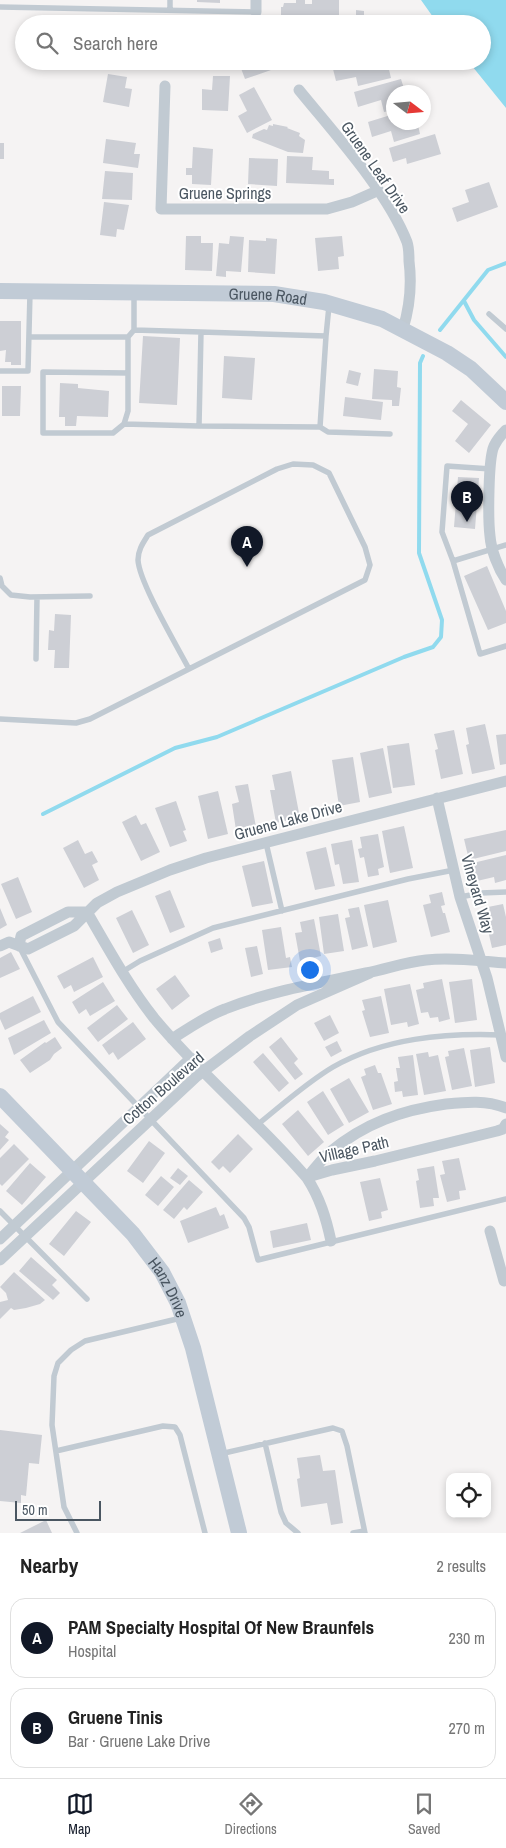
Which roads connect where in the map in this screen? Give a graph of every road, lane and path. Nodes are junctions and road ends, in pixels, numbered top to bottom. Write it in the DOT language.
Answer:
graph roads {
  1 [pos="170,0"];
  2 [pos="256,6"];
  3 [pos="0,7"];
  4 [pos="170,10"];
  5 [pos="165,86"];
  6 [pos="299,90"];
  7 [pos="377,191"];
  8 [pos="0,291"];
  9 [pos="30,291"];
  10 [pos="134,292"];
  11 [pos="330,304"];
  12 [pos="489,314"];
  13 [pos="403,329"];
  14 [pos="506,329"];
  15 [pos="134,330"];
  16 [pos="201,332"];
  17 [pos="326,336"];
  18 [pos="29,337"];
  19 [pos="128,337"];
  20 [pos="0,371"];
  21 [pos="128,373"];
  22 [pos="506,402"];
  23 [pos="124,424"];
  24 [pos="199,426"];
  25 [pos="320,427"];
  26 [pos="506,430"];
  27 [pos="390,434"];
  28 [pos="491,469"];
  29 [pos="506,545"];
  30 [pos="494,550"];
  31 [pos="453,561"];
  32 [pos="0,578"];
  33 [pos="506,580"];
  34 [pos="90,596"];
  35 [pos="37,597"];
  36 [pos="506,646"];
  37 [pos="36,660"];
  38 [pos="189,669"];
  39 [pos="0,719"];
  40 [pos="506,781"];
  41 [pos="437,798"];
  42 [pos="266,843"];
  43 [pos="454,870"];
  44 [pos="506,892"];
  45 [pos="460,897"];
  46 [pos="282,911"];
  47 [pos="87,912"];
  48 [pos="0,946"];
  49 [pos="19,946"];
  50 [pos="481,961"];
  51 [pos="506,963"];
  52 [pos="122,972"];
  53 [pos="370,973"];
  54 [pos="503,1035"];
  55 [pos="172,1039"];
  56 [pos="506,1056"];
  57 [pos="190,1058"];
  58 [pos="204,1072"];
  59 [pos="0,1096"];
  60 [pos="138,1107"];
  61 [pos="506,1108"];
  62 [pos="150,1120"];
  63 [pos="506,1124"];
  64 [pos="257,1125"];
  65 [pos="72,1171"];
  66 [pos="307,1178"];
  67 [pos="84,1183"];
  68 [pos="506,1199"];
  69 [pos="0,1210"];
  70 [pos="14,1225"];
  71 [pos="490,1231"];
  72 [pos="25,1236"];
  73 [pos="0,1239"];
  74 [pos="331,1241"];
  75 [pos="0,1260"];
  76 [pos="506,1280"];
  77 [pos="87,1299"];
  78 [pos="183,1318"];
  79 [pos="265,1442"];
  80 [pos="56,1451"];
  81 [pos="219,1454"];
  82 [pos="364,1532"];
  83 [pos="77,1533"];
  84 [pos="205,1533"];
  85 [pos="239,1533"];
  86 [pos="298,1533"];
  87 [pos="353,1533"];
  1 -- 4 [label="lane"];
  2 -- 4 [label="lane"];
  3 -- 4 [label="lane"];
  5 -- 7 [label="street, Gruene Springs"];
  6 -- 7 [label="street, Gruene Leaf Drive"];
  7 -- 13 [label="street, Gruene Leaf Drive"];
  8 -- 9 [label="street, Gruene Road"];
  9 -- 10 [label="street, Gruene Road"];
  9 -- 18 [label="lane"];
  10 -- 11 [label="street, Gruene Road"];
  10 -- 15 [label="lane"];
  11 -- 13 [label="street, Gruene Road"];
  11 -- 17 [label="lane"];
  12 -- 14 [label="lane"];
  13 -- 22 [label="street, Gruene Road"];
  15 -- 16 [label="lane"];
  15 -- 19 [label="lane"];
  16 -- 17 [label="lane"];
  16 -- 24 [label="lane"];
  17 -- 25 [label="lane"];
  18 -- 19 [label="lane"];
  18 -- 20 [label="lane"];
  19 -- 21 [label="lane"];
  21 -- 23 [label="lane"];
  21 -- 23 [label="lane"];
  23 -- 24 [label="lane"];
  24 -- 25 [label="lane"];
  25 -- 27 [label="lane"];
  26 -- 28 [label="street"];
  28 -- 30 [label="street"];
  28 -- 31 [label="lane"];
  29 -- 30 [label="lane"];
  30 -- 31 [label="lane"];
  30 -- 33 [label="street"];
  31 -- 36 [label="lane"];
  32 -- 35 [label="lane"];
  34 -- 35 [label="lane"];
  35 -- 37 [label="lane"];
  38 -- 38 [label="lane"];
  38 -- 39 [label="lane"];
  40 -- 41 [label="street, Gruene Lake Drive"];
  41 -- 42 [label="street, Gruene Lake Drive"];
  41 -- 43 [label="street, Vineyard Way"];
  42 -- 46 [label="lane"];
  42 -- 47 [label="street, Gruene Lake Drive"];
  43 -- 45 [label="street, Vineyard Way"];
  43 -- 46 [label="lane"];
  44 -- 45 [label="lane"];
  45 -- 50 [label="street, Vineyard Way"];
  46 -- 52 [label="lane"];
  47 -- 49 [label="street"];
  47 -- 52 [label="street"];
  48 -- 49 [label="street"];
  49 -- 60 [label="lane"];
  50 -- 51 [label="street, Cotton Boulevard"];
  50 -- 53 [label="street, Cotton Boulevard"];
  50 -- 54 [label="street, Vineyard Way"];
  52 -- 55 [label="street"];
  53 -- 55 [label="street, Cotton Boulevard"];
  53 -- 58 [label="street, Cotton Boulevard"];
  54 -- 56 [label="street, Vineyard Way"];
  54 -- 64 [label="lane"];
  55 -- 57 [label="street"];
  57 -- 58 [label="street"];
  57 -- 60 [label="street, Cotton Boulevard"];
  58 -- 62 [label="street, Cotton Boulevard"];
  58 -- 64 [label="street"];
  59 -- 65 [label="street, Hanz Drive"];
  60 -- 62 [label="lane"];
  60 -- 65 [label="street, Cotton Boulevard"];
  61 -- 66 [label="street, Village Path"];
  62 -- 67 [label="street, Cotton Boulevard"];
  62 -- 74 [label="lane"];
  63 -- 66 [label="street, Village Path"];
  64 -- 66 [label="street"];
  65 -- 67 [label="street, Hanz Drive"];
  65 -- 70 [label="street, Cotton Boulevard"];
  66 -- 74 [label="street"];
  67 -- 72 [label="street, Cotton Boulevard"];
  67 -- 78 [label="street, Hanz Drive"];
  68 -- 74 [label="lane"];
  69 -- 70 [label="lane"];
  70 -- 72 [label="lane"];
  70 -- 73 [label="street, Cotton Boulevard"];
  71 -- 76 [label="street"];
  72 -- 75 [label="street, Cotton Boulevard"];
  72 -- 77 [label="lane"];
  78 -- 80 [label="lane"];
  78 -- 81 [label="street, Hanz Drive"];
  79 -- 81 [label="lane"];
  79 -- 82 [label="lane"];
  79 -- 86 [label="lane"];
  80 -- 83 [label="lane"];
  80 -- 84 [label="lane"];
  81 -- 85 [label="street, Hanz Drive"];
  82 -- 87 [label="lane"];
}
